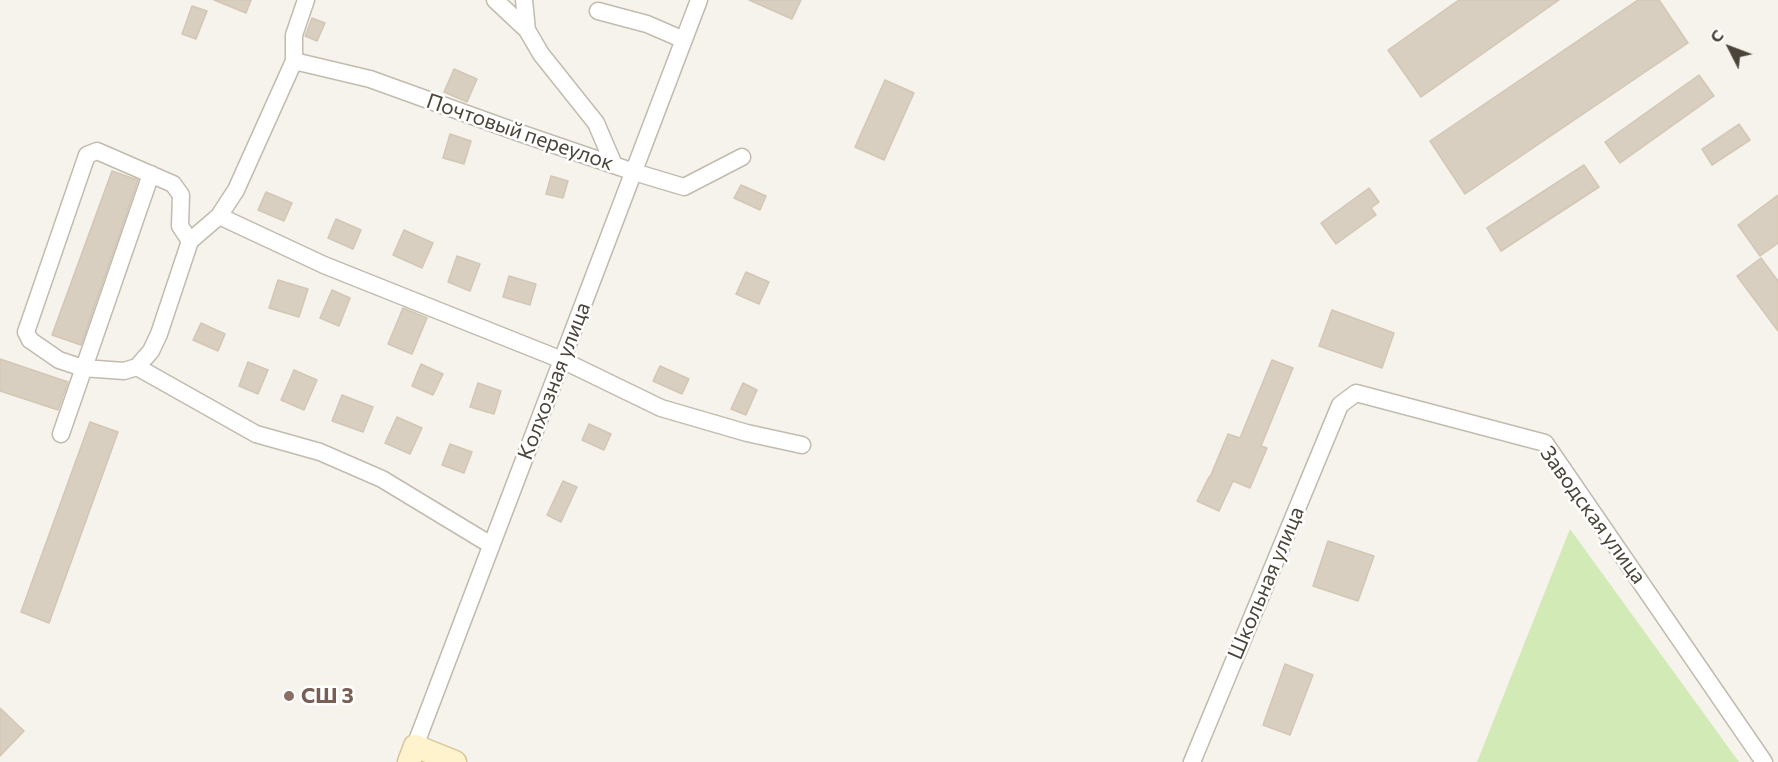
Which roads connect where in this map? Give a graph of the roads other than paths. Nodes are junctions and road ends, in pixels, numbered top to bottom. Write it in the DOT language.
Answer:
graph roads {
  1 [pos="306,0"];
  2 [pos="495,0"];
  3 [pos="524,0"];
  4 [pos="699,0"];
  5 [pos="598,11"];
  6 [pos="527,30"];
  7 [pos="684,40"];
  8 [pos="294,61"];
  9 [pos="742,157"];
  10 [pos="614,165"];
  11 [pos="633,172"];
  12 [pos="151,174"];
  13 [pos="219,216"];
  14 [pos="190,241"];
  15 [pos="562,360"];
  16 [pos="137,367"];
  17 [pos="83,368"];
  18 [pos="1340,405"];
  19 [pos="61,434"];
  20 [pos="802,445"];
  21 [pos="491,545"];
  22 [pos="412,754"];
  23 [pos="455,762"];
  24 [pos="1192,762"];
  25 [pos="1764,762"];
  1 -- 8 [label="street"];
  2 -- 6 [label="street"];
  3 -- 6 [label="street"];
  4 -- 7 [label="street, Колхозная улица"];
  5 -- 7 [label="street"];
  6 -- 10 [label="street"];
  7 -- 11 [label="street, Колхозная улица"];
  8 -- 10 [label="street, Почтовый переулок"];
  8 -- 13 [label="street"];
  9 -- 11 [label="street, Почтовый переулок"];
  10 -- 11 [label="street, Почтовый переулок"];
  11 -- 15 [label="street, Колхозная улица"];
  12 -- 14 [label="street"];
  12 -- 17 [label="street"];
  12 -- 17 [label="street"];
  13 -- 14 [label="street"];
  13 -- 15 [label="street"];
  14 -- 16 [label="street"];
  15 -- 20 [label="street"];
  15 -- 21 [label="street, Колхозная улица"];
  16 -- 17 [label="street"];
  16 -- 21 [label="street"];
  17 -- 19 [label="street"];
  18 -- 24 [label="street, Школьная улица"];
  18 -- 25 [label="street, Заводская улица"];
  21 -- 22 [label="street, Колхозная улица"];
  22 -- 23 [label="street"];
}
